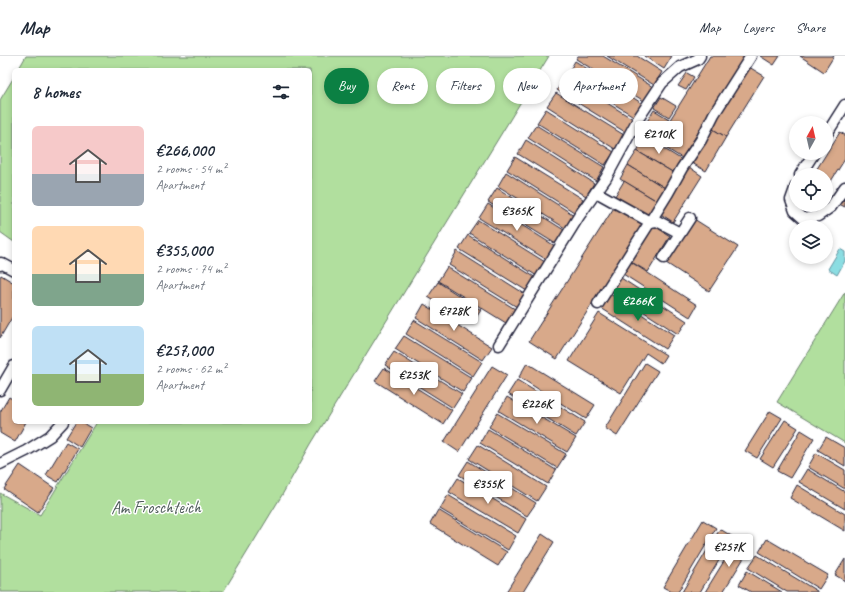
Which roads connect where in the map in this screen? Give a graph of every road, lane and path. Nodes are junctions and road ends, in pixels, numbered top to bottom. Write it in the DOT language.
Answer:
graph roads {
  1 [pos="700,56"];
  2 [pos="752,56"];
  3 [pos="845,105"];
  4 [pos="833,124"];
  5 [pos="845,187"];
  6 [pos="596,192"];
  7 [pos="833,204"];
  8 [pos="796,212"];
  9 [pos="824,212"];
  10 [pos="690,218"];
  11 [pos="650,222"];
  12 [pos="680,233"];
  13 [pos="664,258"];
  14 [pos="0,265"];
  15 [pos="12,269"];
  16 [pos="598,304"];
  17 [pos="499,345"];
  18 [pos="12,369"];
  19 [pos="0,390"];
  20 [pos="61,424"];
  21 [pos="0,464"];
  1 -- 6 [label="lane"];
  2 -- 11 [label="lane"];
  3 -- 4 [label="lane"];
  5 -- 7 [label="lane"];
  6 -- 11 [label="lane"];
  6 -- 17 [label="lane"];
  8 -- 9 [label="lane"];
  10 -- 12 [label="lane"];
  11 -- 12 [label="lane"];
  11 -- 16 [label="lane"];
  12 -- 13 [label="lane"];
  14 -- 15 [label="lane"];
  18 -- 19 [label="lane"];
  20 -- 21 [label="lane"];
}
